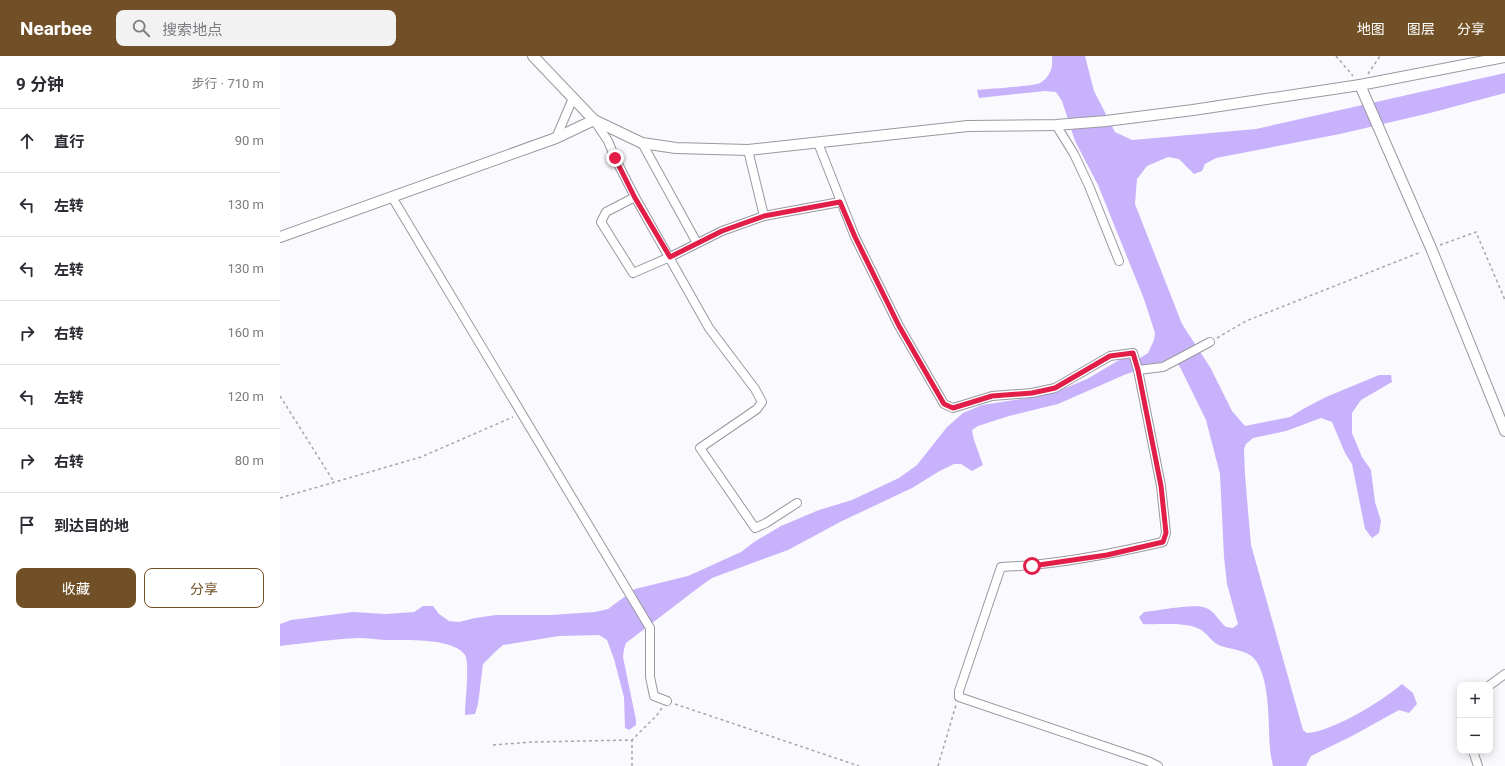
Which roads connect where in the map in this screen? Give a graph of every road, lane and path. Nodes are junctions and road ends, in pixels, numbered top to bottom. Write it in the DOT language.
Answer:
graph roads {
  1 [pos="533,56"];
  2 [pos="1336,56"];
  3 [pos="1380,56"];
  4 [pos="1505,57"];
  5 [pos="1360,85"];
  6 [pos="573,98"];
  7 [pos="594,120"];
  8 [pos="1060,125"];
  9 [pos="556,138"];
  10 [pos="642,143"];
  11 [pos="818,143"];
  12 [pos="748,150"];
  13 [pos="392,197"];
  14 [pos="635,198"];
  15 [pos="840,202"];
  16 [pos="764,216"];
  17 [pos="280,237"];
  18 [pos="697,243"];
  19 [pos="1432,248"];
  20 [pos="670,257"];
  21 [pos="1119,261"];
  22 [pos="1505,300"];
  23 [pos="1210,342"];
  24 [pos="1138,370"];
  25 [pos="280,396"];
  26 [pos="522,413"];
  27 [pos="1505,431"];
  28 [pos="334,482"];
  29 [pos="280,498"];
  30 [pos="797,503"];
  31 [pos="1505,674"];
  32 [pos="1493,683"];
  33 [pos="958,697"];
  34 [pos="667,701"];
  35 [pos="632,740"];
  36 [pos="493,745"];
  37 [pos="1474,754"];
  38 [pos="632,766"];
  39 [pos="859,766"];
  40 [pos="938,766"];
  41 [pos="1158,766"];
  42 [pos="1478,766"];
  1 -- 6 [label="street"];
  2 -- 5 [label="path"];
  3 -- 5 [label="path"];
  4 -- 5 [label="street"];
  5 -- 8 [label="street"];
  5 -- 19 [label="street"];
  6 -- 7 [label="street"];
  6 -- 9 [label="street"];
  7 -- 9 [label="street"];
  7 -- 10 [label="street"];
  7 -- 14 [label="street"];
  8 -- 11 [label="street"];
  8 -- 21 [label="street"];
  9 -- 13 [label="street"];
  10 -- 12 [label="street"];
  10 -- 18 [label="street"];
  11 -- 12 [label="street"];
  11 -- 15 [label="street"];
  12 -- 16 [label="street"];
  13 -- 17 [label="street"];
  13 -- 26 [label="street"];
  14 -- 20 [label="street"];
  14 -- 20 [label="street"];
  15 -- 16 [label="street"];
  15 -- 24 [label="street"];
  16 -- 18 [label="street"];
  18 -- 20 [label="street"];
  19 -- 22 [label="path"];
  19 -- 23 [label="path"];
  19 -- 27 [label="street"];
  20 -- 30 [label="street"];
  23 -- 24 [label="street"];
  24 -- 33 [label="street"];
  25 -- 28 [label="path"];
  26 -- 28 [label="path"];
  26 -- 34 [label="street"];
  28 -- 29 [label="path"];
  31 -- 32 [label="street"];
  33 -- 40 [label="path"];
  33 -- 41 [label="street"];
  34 -- 35 [label="path"];
  34 -- 39 [label="path"];
  35 -- 36 [label="path"];
  35 -- 38 [label="path"];
  37 -- 42 [label="street"];
}
